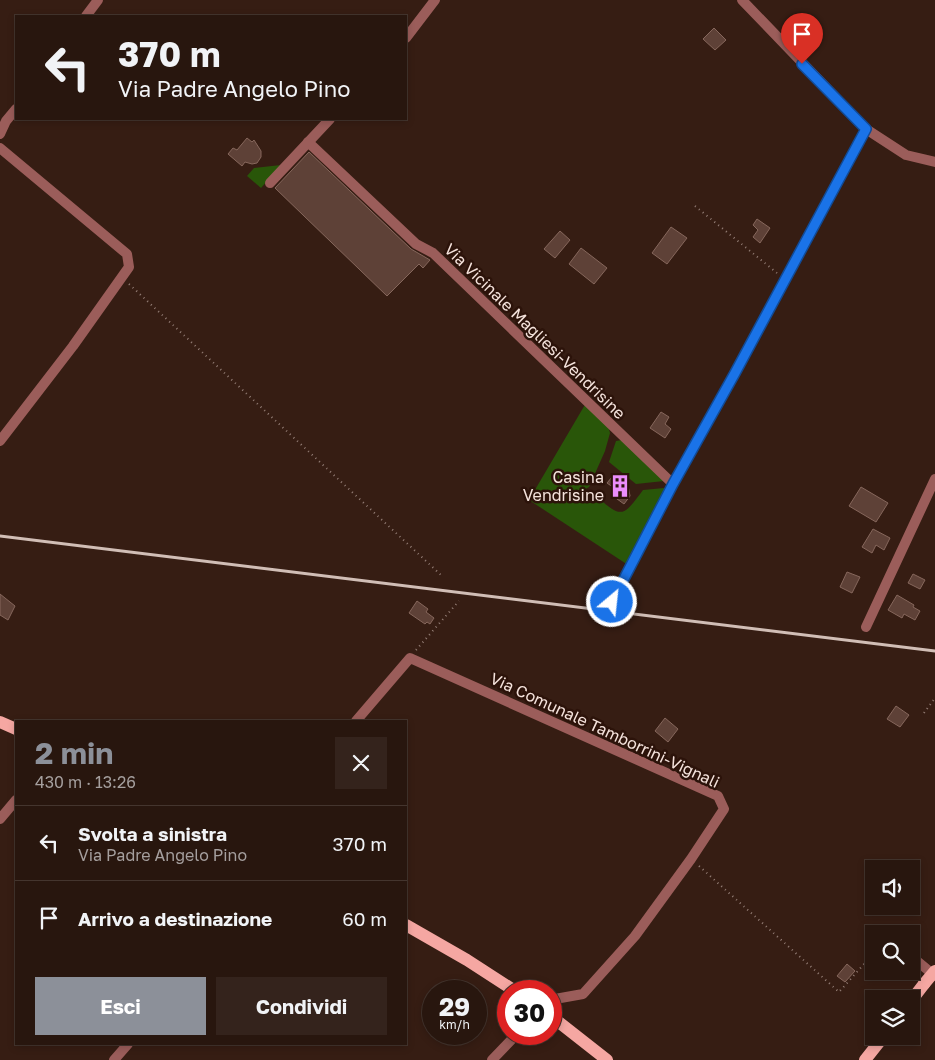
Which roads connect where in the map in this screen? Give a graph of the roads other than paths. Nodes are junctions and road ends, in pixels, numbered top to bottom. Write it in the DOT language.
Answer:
graph roads {
  1 [pos="98,0"];
  2 [pos="435,0"];
  3 [pos="742,0"];
  4 [pos="87,15"];
  5 [pos="407,37"];
  6 [pos="15,110"];
  7 [pos="329,120"];
  8 [pos="866,129"];
  9 [pos="0,134"];
  10 [pos="308,142"];
  11 [pos="0,148"];
  12 [pos="935,162"];
  13 [pos="270,182"];
  14 [pos="0,441"];
  15 [pos="935,479"];
  16 [pos="673,484"];
  17 [pos="612,602"];
  18 [pos="866,627"];
  19 [pos="357,720"];
  20 [pos="0,722"];
  21 [pos="15,728"];
  22 [pos="15,801"];
  23 [pos="0,819"];
  24 [pos="407,926"];
  25 [pos="920,967"];
  26 [pos="935,971"];
  27 [pos="497,980"];
  28 [pos="930,980"];
  29 [pos="920,991"];
  30 [pos="562,998"];
  31 [pos="562,1026"];
  32 [pos="127,1045"];
  33 [pos="506,1045"];
  34 [pos="877,1045"];
  35 [pos="114,1060"];
  36 [pos="492,1060"];
  37 [pos="607,1060"];
  38 [pos="865,1060"];
  1 -- 4 [label="street"];
  2 -- 5 [label="street"];
  3 -- 8 [label="street"];
  6 -- 9 [label="street"];
  7 -- 10 [label="street"];
  8 -- 12 [label="street"];
  8 -- 16 [label="street"];
  10 -- 13 [label="street"];
  10 -- 16 [label="street, Via Vicinale Magliesi-Vendrisine"];
  11 -- 14 [label="street"];
  15 -- 18 [label="street"];
  16 -- 17 [label="street"];
  19 -- 30 [label="street, Via Comunale Tamborrini-Vignali"];
  20 -- 21 [label="main road"];
  22 -- 23 [label="street"];
  24 -- 27 [label="main road"];
  25 -- 28 [label="street"];
  26 -- 28 [label="main road, bridge"];
  28 -- 29 [label="main road"];
  31 -- 37 [label="main road"];
  32 -- 35 [label="street"];
  33 -- 36 [label="street"];
  34 -- 38 [label="main road"];
}
